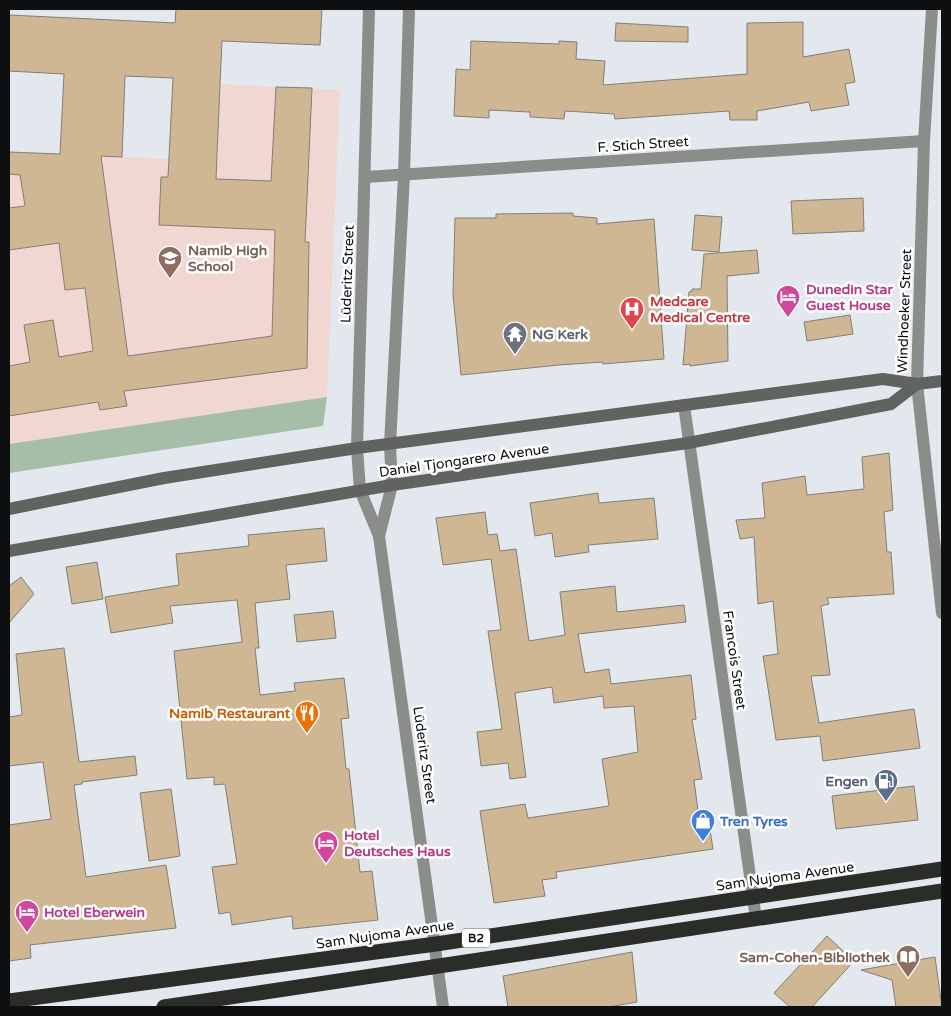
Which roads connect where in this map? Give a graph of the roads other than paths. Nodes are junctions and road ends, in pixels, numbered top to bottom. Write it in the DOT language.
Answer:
graph roads {
  1 [pos="369,9"];
  2 [pos="409,9"];
  3 [pos="932,9"];
  4 [pos="924,141"];
  5 [pos="404,175"];
  6 [pos="364,177"];
  7 [pos="942,381"];
  8 [pos="917,384"];
  9 [pos="684,405"];
  10 [pos="688,443"];
  11 [pos="390,444"];
  12 [pos="357,448"];
  13 [pos="392,485"];
  14 [pos="360,490"];
  15 [pos="9,509"];
  16 [pos="379,536"];
  17 [pos="9,551"];
  18 [pos="942,613"];
  19 [pos="942,870"];
  20 [pos="942,891"];
  21 [pos="753,897"];
  22 [pos="756,919"];
  23 [pos="436,944"];
  24 [pos="438,966"];
  25 [pos="9,1001"];
  26 [pos="164,1007"];
  27 [pos="444,1007"];
  1 -- 6 [label="street, Lüderitz Street"];
  2 -- 5 [label="street, Lüderitz Street"];
  3 -- 4 [label="street, Windhoeker Street"];
  4 -- 5 [label="street, F. Stich Street"];
  4 -- 8 [label="street, Windhoeker Street"];
  5 -- 6 [label="street, F. Stich Street"];
  5 -- 11 [label="street, Lüderitz Street"];
  6 -- 12 [label="street, Lüderitz Street"];
  7 -- 8 [label="street, Daniel Tjongarero Avenue"];
  8 -- 9 [label="street, Daniel Tjongarero Avenue"];
  8 -- 10 [label="street, Daniel Tjongarero Avenue"];
  8 -- 18 [label="street, Windhoeker Street"];
  9 -- 10 [label="street, Francois Street"];
  9 -- 11 [label="street, Daniel Tjongarero Avenue"];
  10 -- 13 [label="street, Daniel Tjongarero Avenue"];
  10 -- 21 [label="street, Francois Street"];
  11 -- 12 [label="street, Daniel Tjongarero Avenue"];
  11 -- 13 [label="street, Lüderitz Street"];
  12 -- 14 [label="street, Lüderitz Street"];
  12 -- 15 [label="street, Daniel Tjongarero Avenue"];
  13 -- 14 [label="street, Daniel Tjongarero Avenue"];
  13 -- 16 [label="street, Lüderitz Street"];
  14 -- 16 [label="street, Lüderitz Street"];
  14 -- 17 [label="street, Daniel Tjongarero Avenue"];
  16 -- 23 [label="street, Lüderitz Street"];
  19 -- 21 [label="highway, Sam Nujoma Avenue / B2"];
  20 -- 22 [label="highway, B2"];
  21 -- 22 [label="street, Francois Street"];
  21 -- 23 [label="highway, Sam Nujoma Avenue / B2"];
  22 -- 24 [label="highway, B2"];
  23 -- 24 [label="street, Lüderitz Street"];
  23 -- 25 [label="highway, Sam Nujoma Avenue / B2"];
  24 -- 26 [label="highway, B2"];
  24 -- 27 [label="street, Lüderitz Street"];
}
